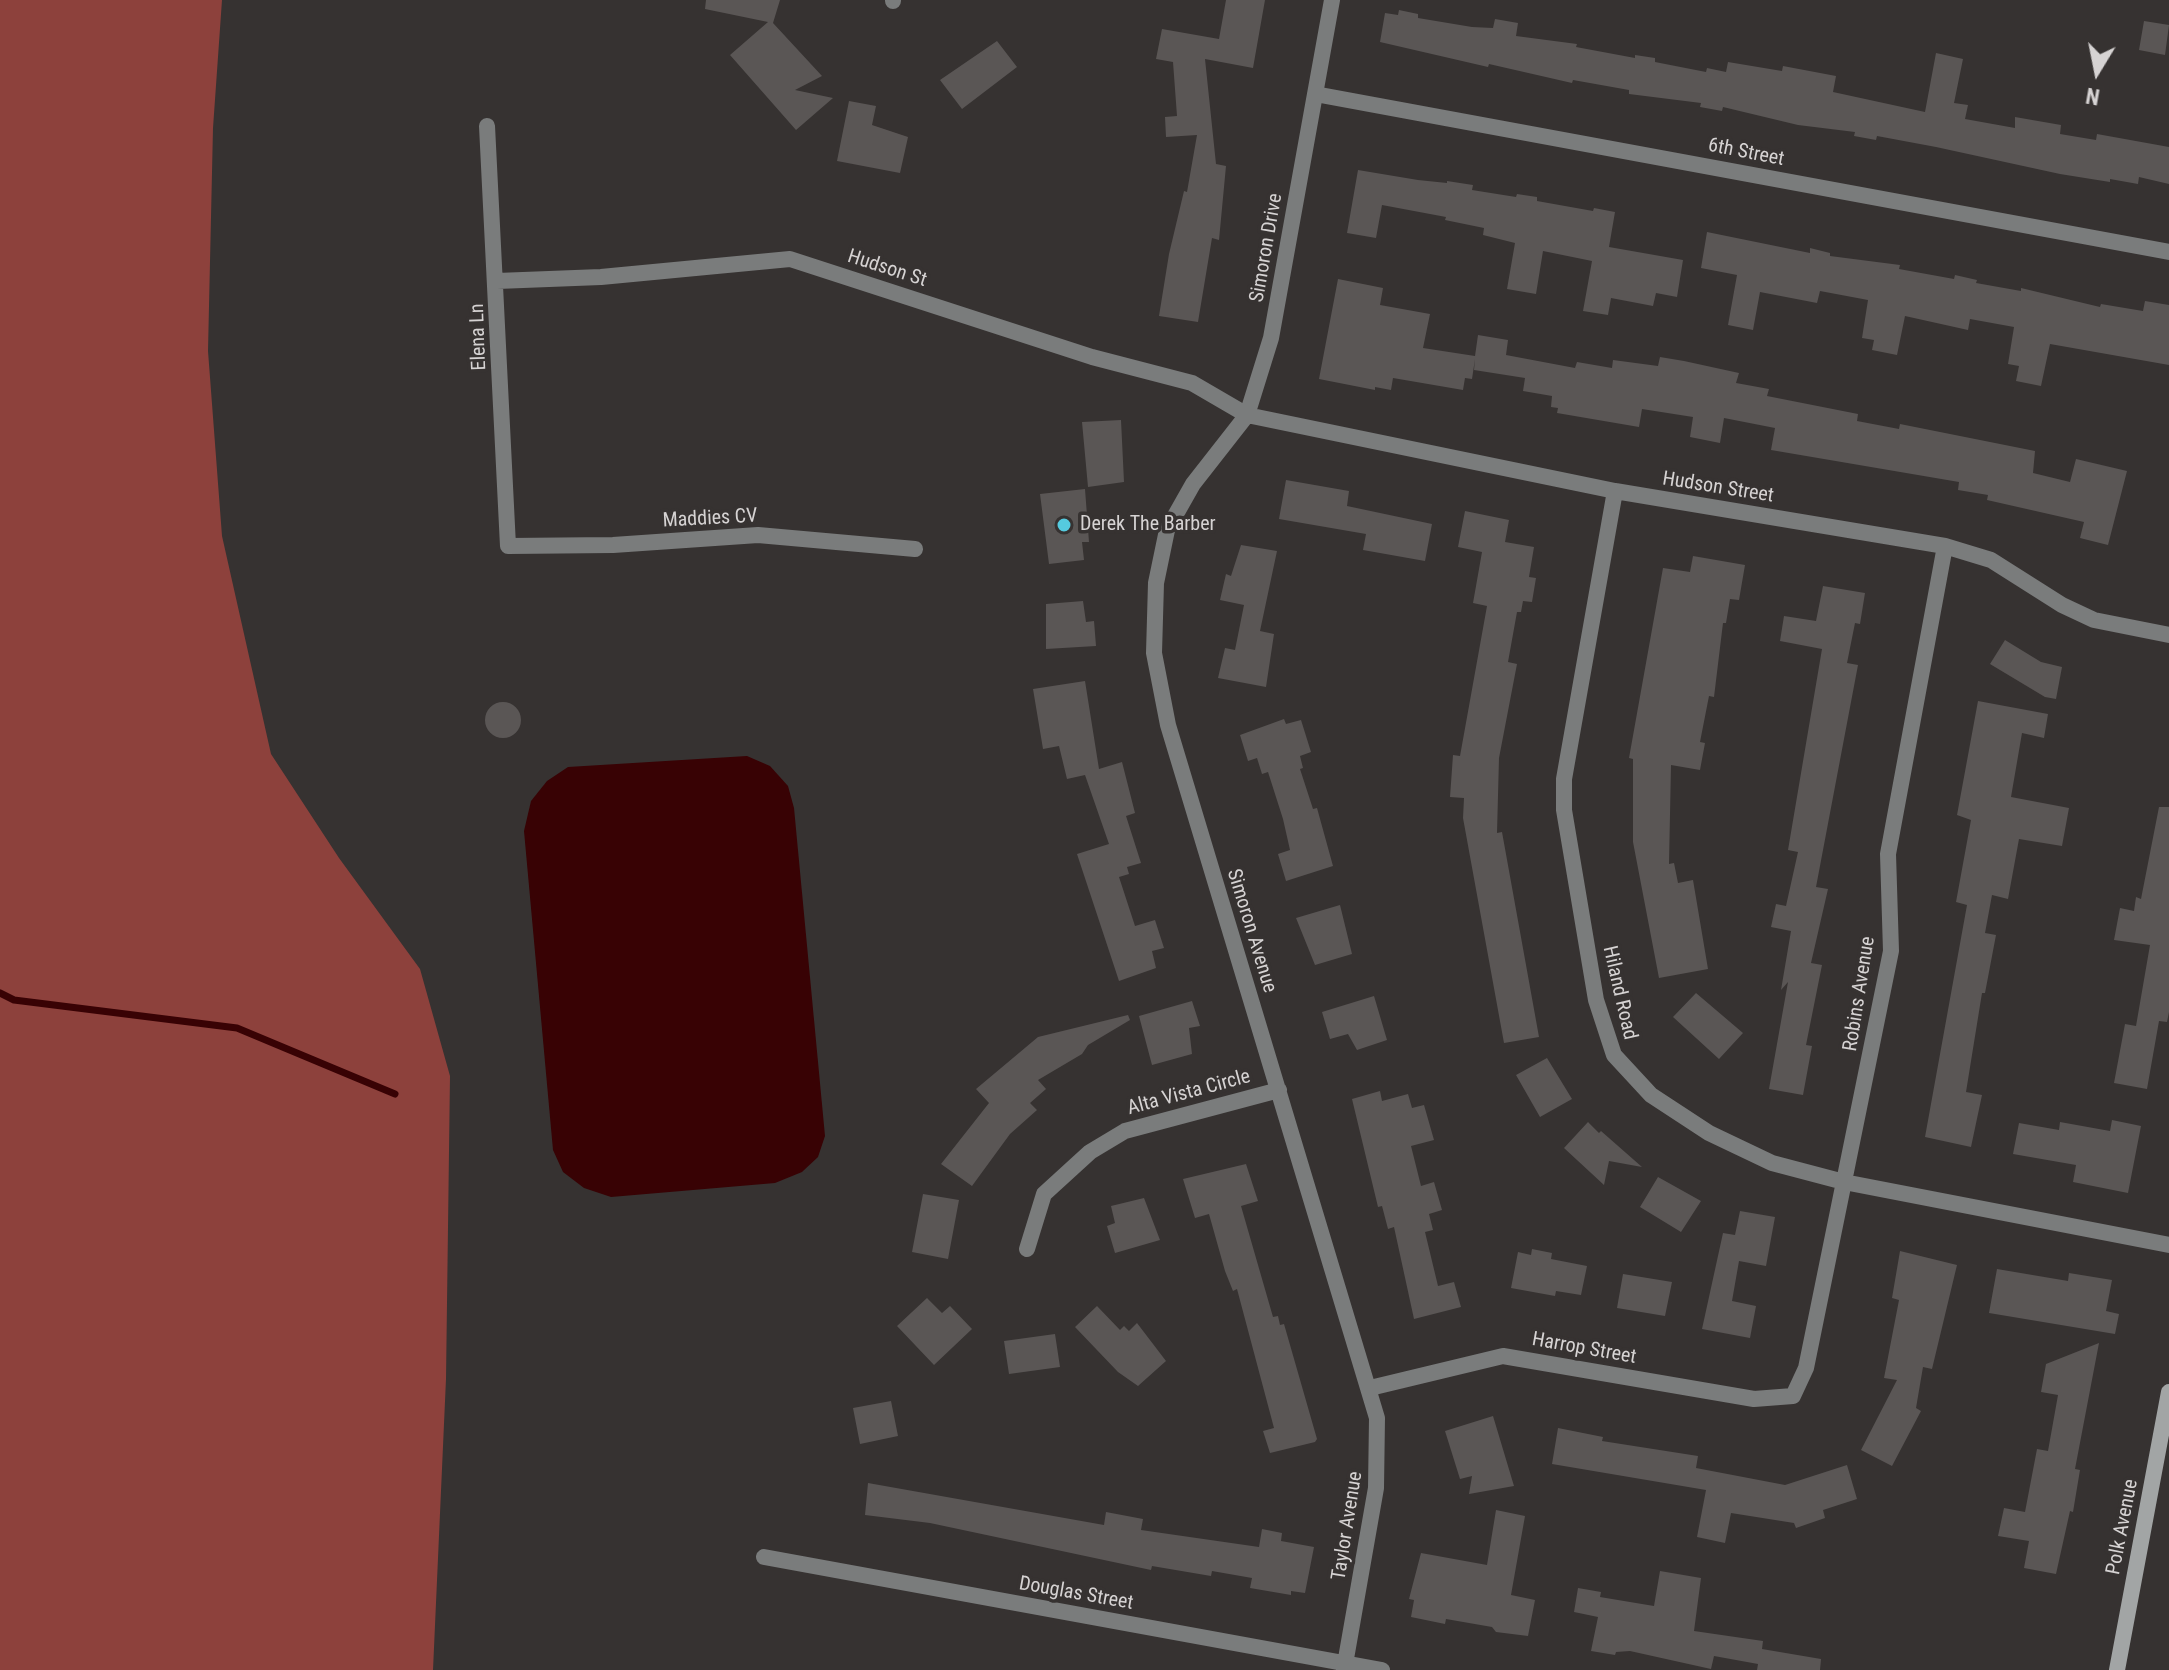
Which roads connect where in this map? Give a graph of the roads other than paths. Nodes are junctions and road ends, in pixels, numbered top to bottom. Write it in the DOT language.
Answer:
graph roads {
  1 [pos="1332,0"];
  2 [pos="1315,94"];
  3 [pos="487,126"];
  4 [pos="2169,252"];
  5 [pos="497,281"];
  6 [pos="1247,415"];
  7 [pos="1193,484"];
  8 [pos="1615,491"];
  9 [pos="508,546"];
  10 [pos="1945,546"];
  11 [pos="915,549"];
  12 [pos="2169,635"];
  13 [pos="1279,1090"];
  14 [pos="1844,1182"];
  15 [pos="2169,1245"];
  16 [pos="1027,1249"];
  17 [pos="1370,1388"];
  18 [pos="2169,1392"];
  19 [pos="1793,1396"];
  20 [pos="764,1557"];
  21 [pos="1345,1667"];
  22 [pos="1382,1670"];
  23 [pos="2117,1670"];
  1 -- 2 [label="street, Simoron Drive"];
  2 -- 4 [label="street, 6th Street"];
  2 -- 6 [label="street, Simoron Drive"];
  3 -- 5 [label="street, Elena Ln"];
  5 -- 6 [label="street, Hudson St"];
  5 -- 9 [label="street, Elena Ln"];
  6 -- 7 [label="street, Simoron Drive"];
  6 -- 8 [label="street, Hudson Street"];
  7 -- 13 [label="street, Simoron Avenue"];
  8 -- 10 [label="street, Hudson Street"];
  8 -- 14 [label="street, Hiland Road"];
  9 -- 11 [label="street, Maddies CV"];
  10 -- 12 [label="street, Hudson Street"];
  10 -- 14 [label="street, Robins Avenue"];
  13 -- 16 [label="street, Alta Vista Circle"];
  13 -- 17 [label="street, Simoron Avenue"];
  14 -- 15 [label="street, Hiland Road"];
  14 -- 19 [label="street, Robins Avenue"];
  17 -- 19 [label="street, Harrop Street"];
  17 -- 21 [label="street, Taylor Avenue"];
  18 -- 23 [label="street, Polk Avenue"];
  20 -- 21 [label="street, Douglas Street"];
  21 -- 22 [label="street, Douglas Street"];
}
